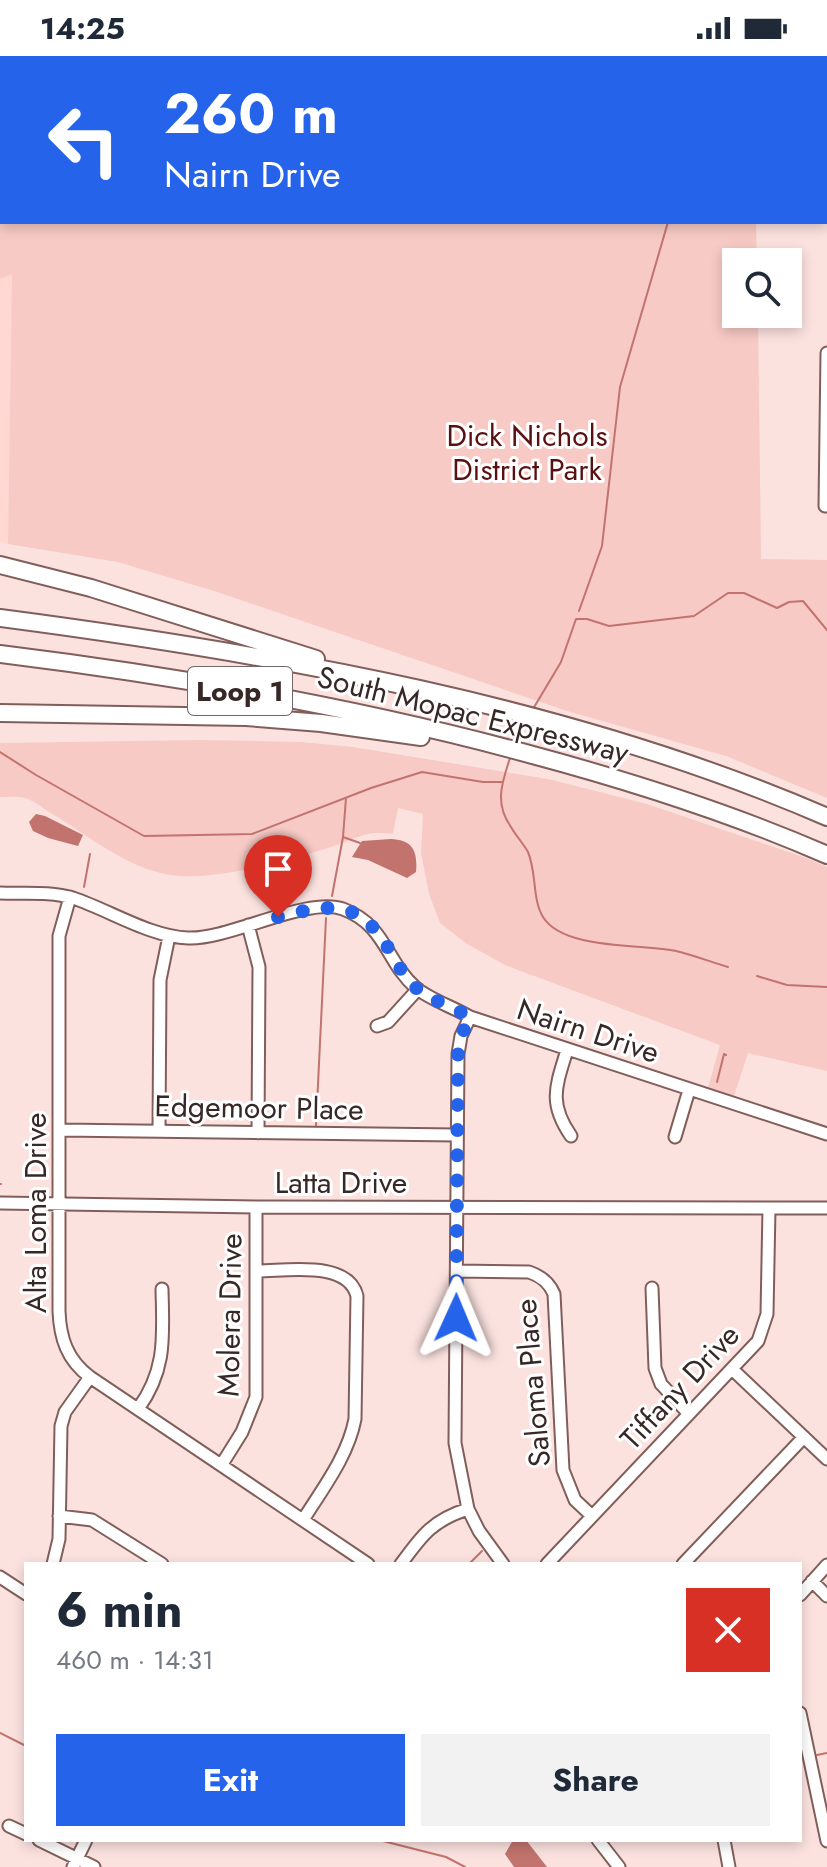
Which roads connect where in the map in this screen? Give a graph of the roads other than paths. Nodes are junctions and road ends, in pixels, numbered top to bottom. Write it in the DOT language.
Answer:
graph roads {
  1 [pos="827,353"];
  2 [pos="826,506"];
  3 [pos="0,565"];
  4 [pos="0,618"];
  5 [pos="0,654"];
  6 [pos="358,676"];
  7 [pos="0,713"];
  8 [pos="481,743"];
  9 [pos="827,817"];
  10 [pos="827,855"];
  11 [pos="0,893"];
  12 [pos="70,897"];
  13 [pos="248,925"];
  14 [pos="169,936"];
  15 [pos="418,989"];
  16 [pos="470,1017"];
  17 [pos="377,1026"];
  18 [pos="567,1050"];
  19 [pos="689,1090"];
  20 [pos="61,1130"];
  21 [pos="159,1131"];
  22 [pos="258,1133"];
  23 [pos="827,1134"];
  24 [pos="456,1135"];
  25 [pos="571,1136"];
  26 [pos="675,1137"];
  27 [pos="0,1203"];
  28 [pos="60,1204"];
  29 [pos="456,1206"];
  30 [pos="256,1207"];
  31 [pos="769,1208"];
  32 [pos="827,1208"];
  33 [pos="258,1271"];
  34 [pos="457,1271"];
  35 [pos="652,1288"];
  36 [pos="162,1289"];
  37 [pos="732,1369"];
  38 [pos="90,1377"];
  39 [pos="138,1409"];
  40 [pos="689,1414"];
  41 [pos="804,1437"];
  42 [pos="827,1459"];
  43 [pos="222,1464"];
  44 [pos="468,1509"];
  45 [pos="59,1516"];
  46 [pos="592,1516"];
  47 [pos="303,1520"];
  48 [pos="53,1562"];
  49 [pos="159,1562"];
  50 [pos="365,1562"];
  51 [pos="403,1562"];
  52 [pos="502,1562"];
  53 [pos="549,1562"];
  54 [pos="685,1562"];
  55 [pos="827,1565"];
  56 [pos="0,1577"];
  57 [pos="812,1581"];
  58 [pos="24,1593"];
  59 [pos="802,1593"];
  60 [pos="827,1596"];
  61 [pos="802,1722"];
  62 [pos="9,1826"];
  63 [pos="24,1833"];
  64 [pos="827,1841"];
  65 [pos="42,1842"];
  66 [pos="85,1842"];
  67 [pos="600,1842"];
  68 [pos="724,1842"];
  69 [pos="75,1863"];
  70 [pos="94,1867"];
  71 [pos="619,1867"];
  72 [pos="729,1867"];
  1 -- 2 [label="street"];
  3 -- 6 [label="highway"];
  4 -- 6 [label="highway, South Mopac Expressway / Loop 1"];
  5 -- 8 [label="highway, South Mopac Expressway / Loop 1"];
  6 -- 9 [label="highway, South Mopac Expressway / Loop 1"];
  7 -- 8 [label="highway"];
  8 -- 10 [label="highway, South Mopac Expressway / Loop 1"];
  11 -- 12 [label="street, Nairn Drive"];
  12 -- 14 [label="street, Nairn Drive"];
  12 -- 20 [label="street, Alta Loma Drive"];
  13 -- 14 [label="street, Nairn Drive"];
  13 -- 15 [label="street, Nairn Drive"];
  13 -- 22 [label="street"];
  14 -- 21 [label="street"];
  15 -- 16 [label="street, Nairn Drive"];
  15 -- 17 [label="street"];
  16 -- 18 [label="street, Nairn Drive"];
  16 -- 24 [label="street"];
  18 -- 19 [label="street, Nairn Drive"];
  18 -- 25 [label="street"];
  19 -- 23 [label="street, Nairn Drive"];
  19 -- 26 [label="street"];
  20 -- 21 [label="street, Edgemoor Place"];
  20 -- 28 [label="street, Alta Loma Drive"];
  21 -- 22 [label="street, Edgemoor Place"];
  22 -- 24 [label="street, Edgemoor Place"];
  24 -- 29 [label="street"];
  27 -- 28 [label="street, Latta Drive"];
  28 -- 30 [label="street, Latta Drive"];
  28 -- 38 [label="street, Alta Loma Drive"];
  29 -- 30 [label="street, Latta Drive"];
  29 -- 31 [label="street, Latta Drive"];
  29 -- 34 [label="street"];
  30 -- 33 [label="street, Molera Drive"];
  31 -- 32 [label="street, Latta Drive"];
  31 -- 37 [label="street, Tiffany Drive"];
  33 -- 43 [label="street, Molera Drive"];
  33 -- 47 [label="street"];
  34 -- 44 [label="street"];
  34 -- 46 [label="street, Saloma Place"];
  35 -- 40 [label="street"];
  36 -- 39 [label="street"];
  37 -- 40 [label="street, Tiffany Drive"];
  37 -- 41 [label="street"];
  38 -- 39 [label="street, Alta Loma Drive"];
  38 -- 45 [label="street"];
  39 -- 43 [label="street, Alta Loma Drive"];
  40 -- 46 [label="street, Tiffany Drive"];
  41 -- 42 [label="street"];
  41 -- 54 [label="street"];
  43 -- 47 [label="street, Alta Loma Drive"];
  44 -- 51 [label="street"];
  44 -- 52 [label="street"];
  45 -- 48 [label="street"];
  45 -- 49 [label="street"];
  46 -- 53 [label="street, Tiffany Drive"];
  47 -- 50 [label="street, Alta Loma Drive"];
  55 -- 57 [label="street"];
  56 -- 58 [label="street"];
  57 -- 59 [label="street"];
  57 -- 60 [label="street"];
  61 -- 64 [label="street"];
  62 -- 63 [label="street"];
  65 -- 69 [label="street"];
  66 -- 69 [label="street"];
  67 -- 71 [label="street"];
  68 -- 72 [label="street"];
  69 -- 70 [label="street"];
}
